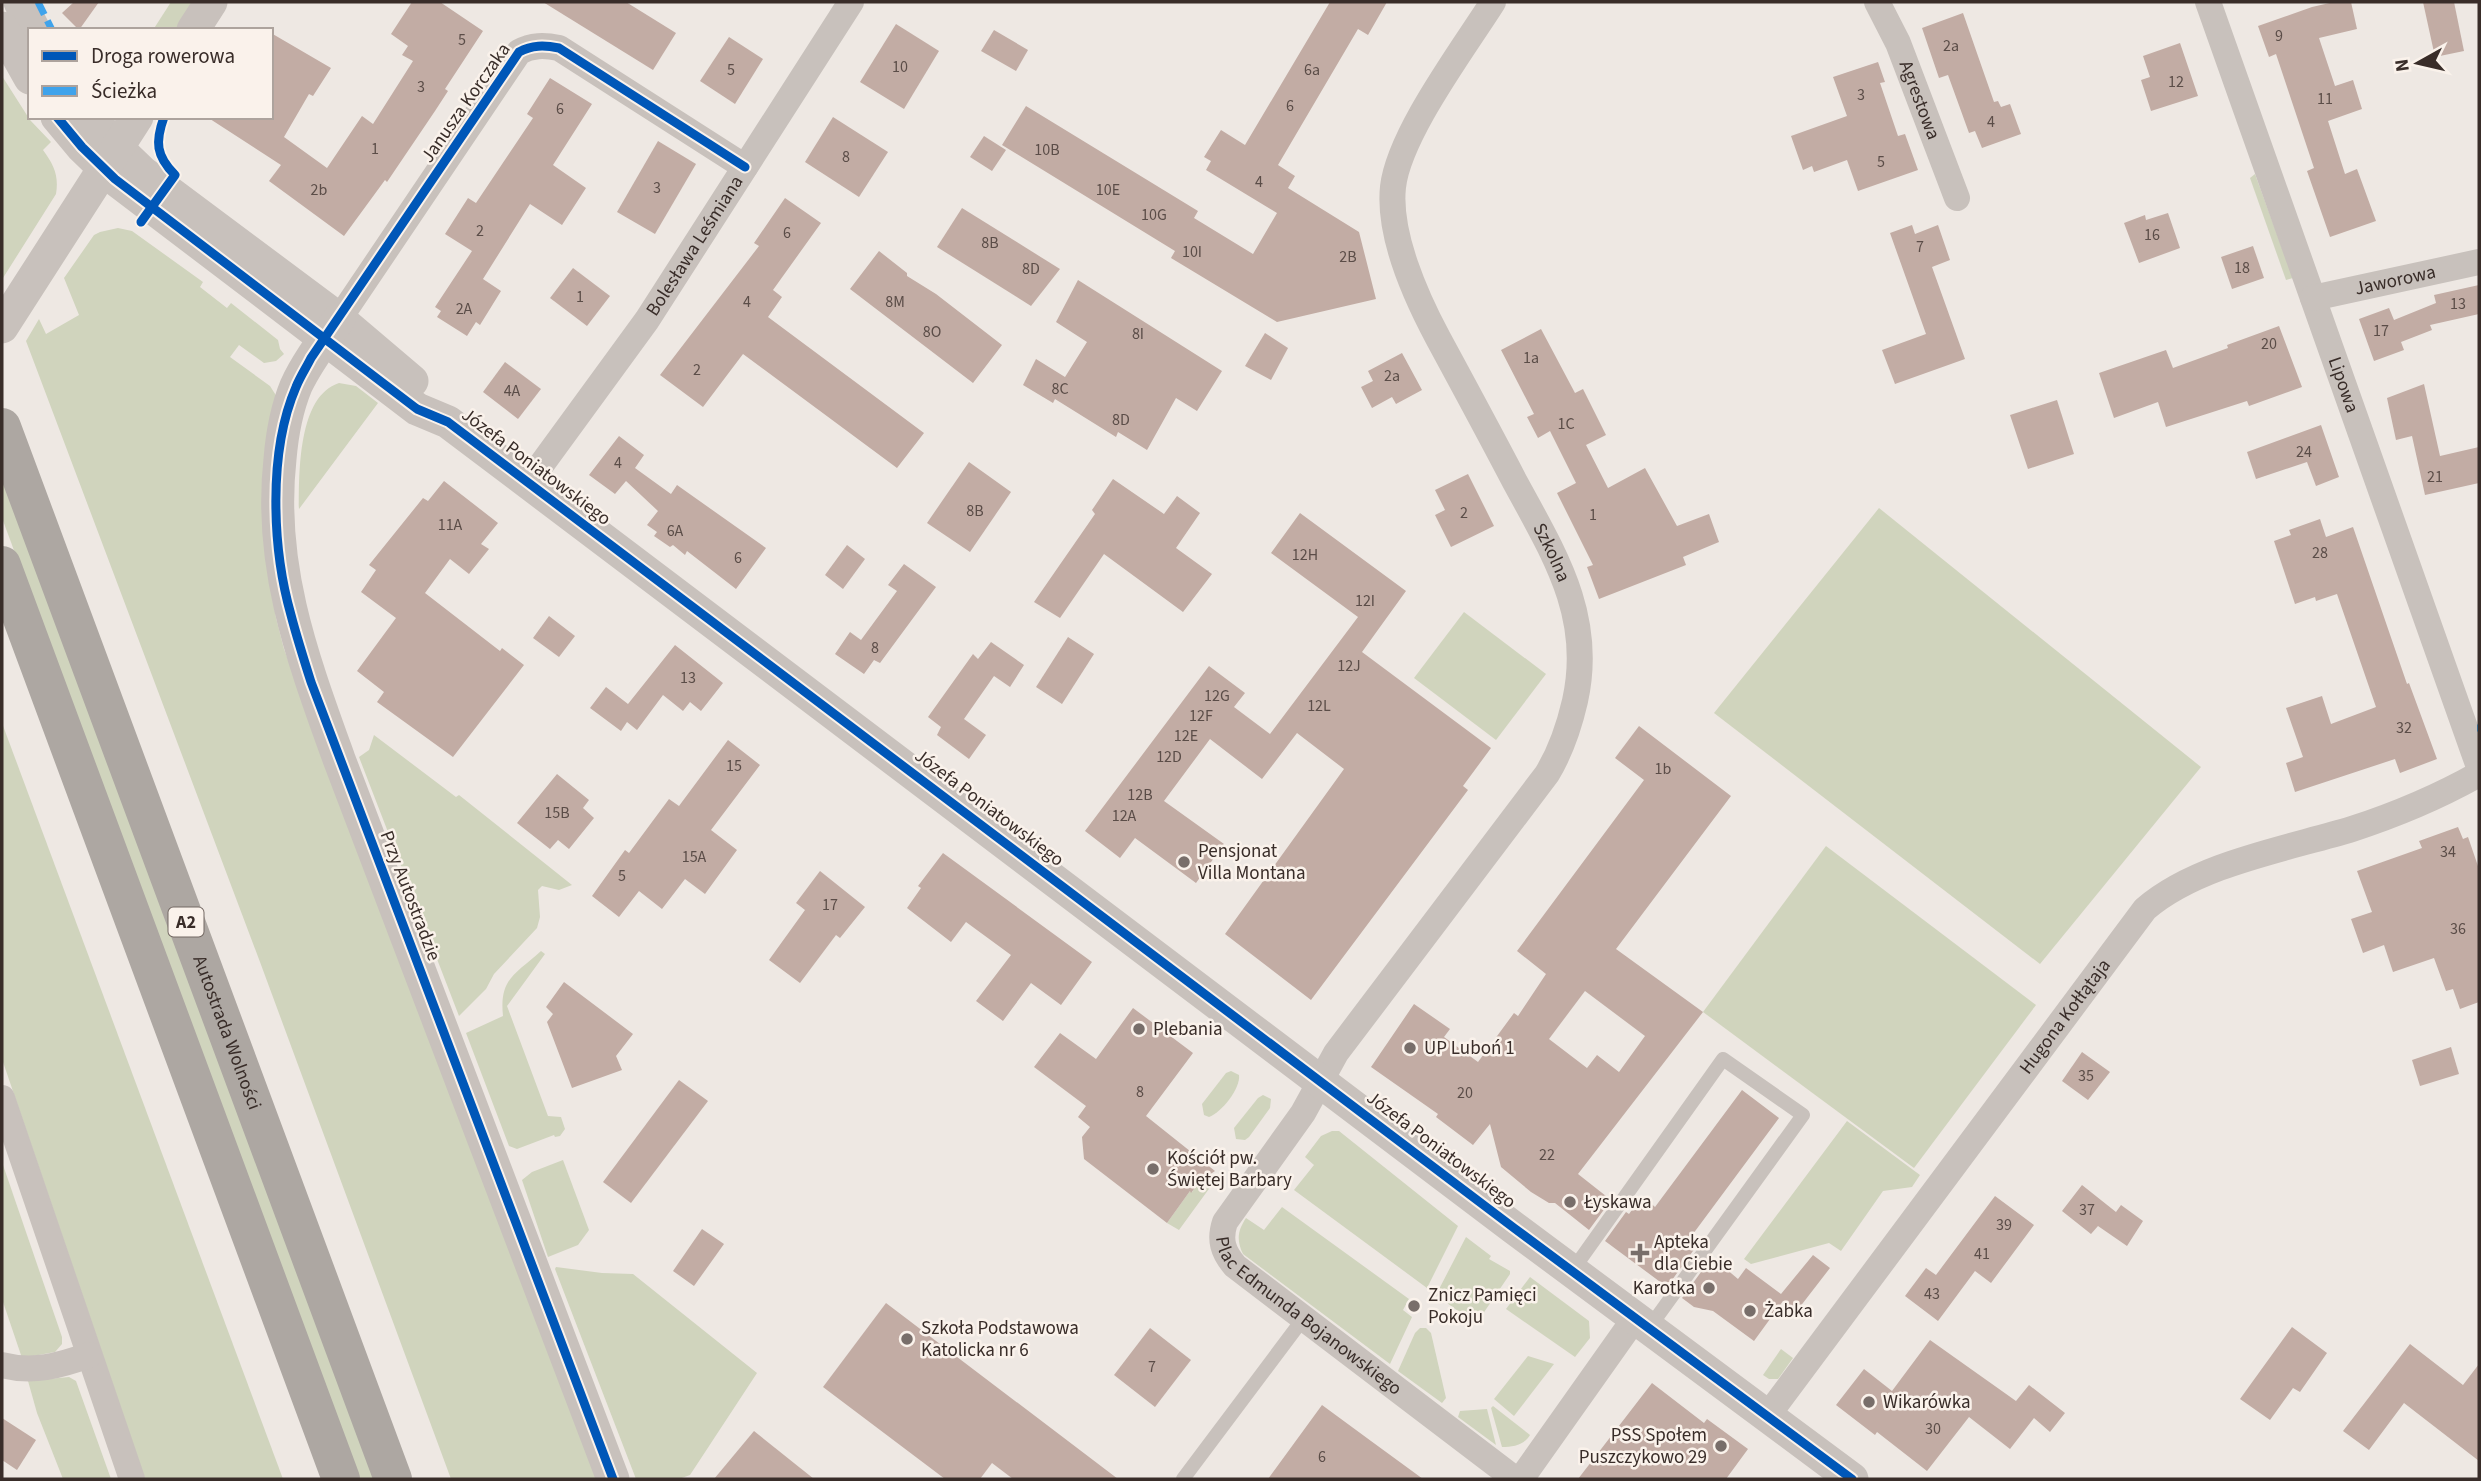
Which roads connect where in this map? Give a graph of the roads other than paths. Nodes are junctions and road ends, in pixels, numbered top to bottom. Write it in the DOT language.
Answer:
graph roads {
  1 [pos="20,2"];
  2 [pos="211,2"];
  3 [pos="851,2"];
  4 [pos="1493,2"];
  5 [pos="1877,2"];
  6 [pos="2208,2"];
  7 [pos="2,28"];
  8 [pos="33,28"];
  9 [pos="194,28"];
  10 [pos="28,74"];
  11 [pos="60,119"];
  12 [pos="91,119"];
  13 [pos="136,119"];
  14 [pos="110,158"];
  15 [pos="745,167"];
  16 [pos="1957,198"];
  17 [pos="2479,262"];
  18 [pos="2313,298"];
  19 [pos="2,327"];
  20 [pos="332,329"];
  21 [pos="2,427"];
  22 [pos="528,483"];
  23 [pos="2,565"];
  24 [pos="2479,767"];
  25 [pos="2479,774"];
  26 [pos="1320,1081"];
  27 [pos="2,1098"];
  28 [pos="1572,1271"];
  29 [pos="1303,1318"];
  30 [pos="1642,1323"];
  31 [pos="89,1355"];
  32 [pos="2,1365"];
  33 [pos="1768,1415"];
  34 [pos="132,1479"];
  35 [pos="341,1479"];
  36 [pos="393,1479"];
  37 [pos="613,1479"];
  38 [pos="1182,1479"];
  39 [pos="1515,1479"];
  40 [pos="1521,1479"];
  41 [pos="1852,1479"];
  1 -- 8 [label="street"];
  2 -- 9 [label="street"];
  3 -- 15 [label="street, Bolesława Leśmiana"];
  4 -- 26 [label="street, Szkolna"];
  5 -- 16 [label="street, Agrestowa"];
  6 -- 18 [label="street, Lipowa"];
  7 -- 10 [label="street"];
  11 -- 14 [label="street"];
  12 -- 14 [label="street"];
  13 -- 14 [label="street"];
  14 -- 19 [label="street"];
  14 -- 20 [label="street, Józefa Poniatowskiego"];
  15 -- 20 [label="street, Janusza Korczaka"];
  15 -- 22 [label="street, Bolesława Leśmiana"];
  17 -- 18 [label="street, Jaworowa"];
  18 -- 24 [label="street, Lipowa"];
  20 -- 22 [label="street, Józefa Poniatowskiego"];
  20 -- 37 [label="street, Przy Autostradzie"];
  21 -- 36 [label="highway, Autostrada Wolności / A2"];
  22 -- 26 [label="street, Józefa Poniatowskiego"];
  23 -- 35 [label="highway, A2"];
  25 -- 33 [label="street, Hugona Kołłątaja"];
  26 -- 28 [label="street, Józefa Poniatowskiego"];
  26 -- 29 [label="street, Plac Edmunda Bojanowskiego"];
  27 -- 31 [label="street"];
  28 -- 30 [label="street, Józefa Poniatowskiego"];
  28 -- 30 [label="lane"];
  29 -- 38 [label="lane"];
  29 -- 39 [label="street, Plac Edmunda Bojanowskiego"];
  30 -- 33 [label="street, Józefa Poniatowskiego"];
  30 -- 40 [label="street"];
  31 -- 32 [label="street"];
  31 -- 34 [label="street"];
  33 -- 41 [label="street, Józefa Poniatowskiego"];
}
